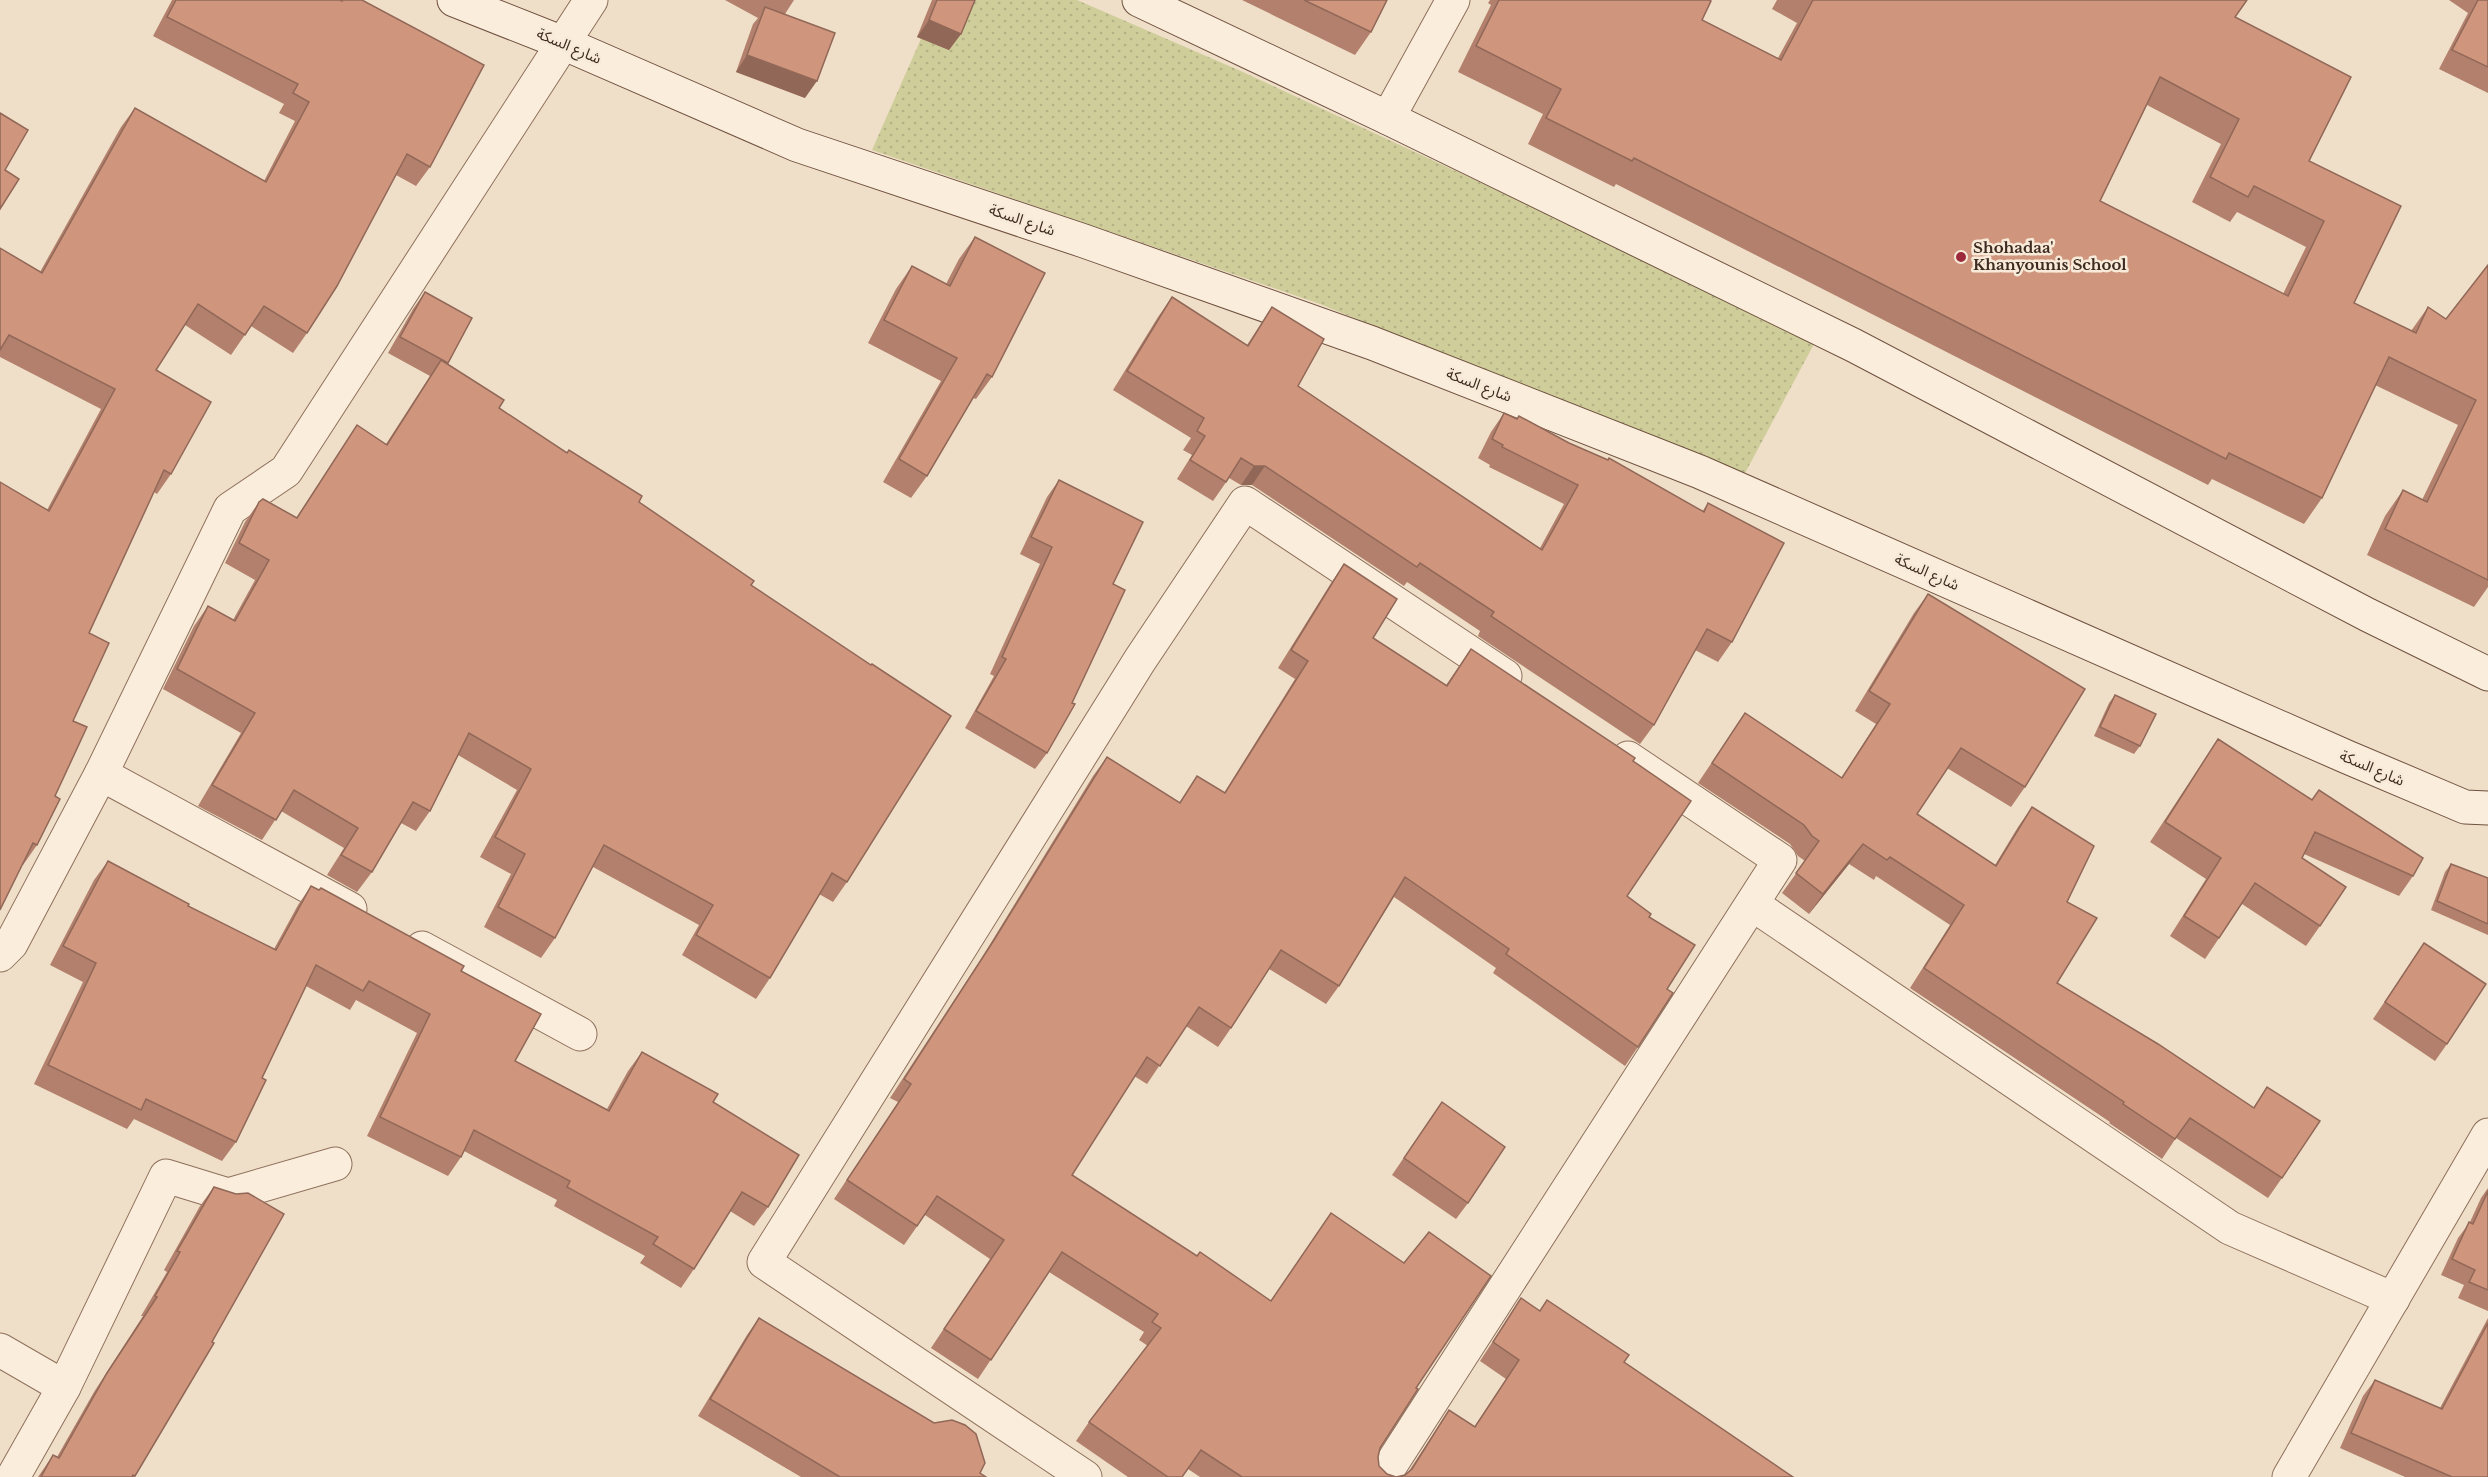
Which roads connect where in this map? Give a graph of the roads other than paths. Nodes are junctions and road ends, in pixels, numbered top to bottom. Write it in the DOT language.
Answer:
graph roads {
  1 [pos="454,0"];
  2 [pos="591,0"];
  3 [pos="1139,0"];
  4 [pos="1453,0"];
  5 [pos="563,43"];
  6 [pos="1388,118"];
  7 [pos="2488,674"];
  8 [pos="1533,694"];
  9 [pos="1602,741"];
  10 [pos="101,774"];
  11 [pos="2488,808"];
  12 [pos="1752,904"];
  13 [pos="0,955"];
  14 [pos="580,1034"];
  15 [pos="2488,1135"];
  16 [pos="335,1164"];
  17 [pos="2393,1299"];
  18 [pos="0,1350"];
  19 [pos="64,1387"];
  20 [pos="13,1477"];
  21 [pos="1085,1477"];
  22 [pos="1383,1477"];
  23 [pos="2289,1477"];
  1 -- 5 [label="street, شارع السكة"];
  2 -- 5 [label="street"];
  3 -- 6 [label="street"];
  4 -- 6 [label="street"];
  5 -- 10 [label="street"];
  5 -- 11 [label="street, شارع السكة"];
  6 -- 7 [label="street"];
  8 -- 21 [label="street"];
  9 -- 12 [label="street"];
  10 -- 13 [label="street"];
  10 -- 14 [label="street"];
  12 -- 17 [label="street"];
  12 -- 22 [label="street"];
  15 -- 17 [label="street"];
  16 -- 19 [label="street"];
  17 -- 23 [label="street"];
  18 -- 19 [label="street"];
  19 -- 20 [label="street"];
}
